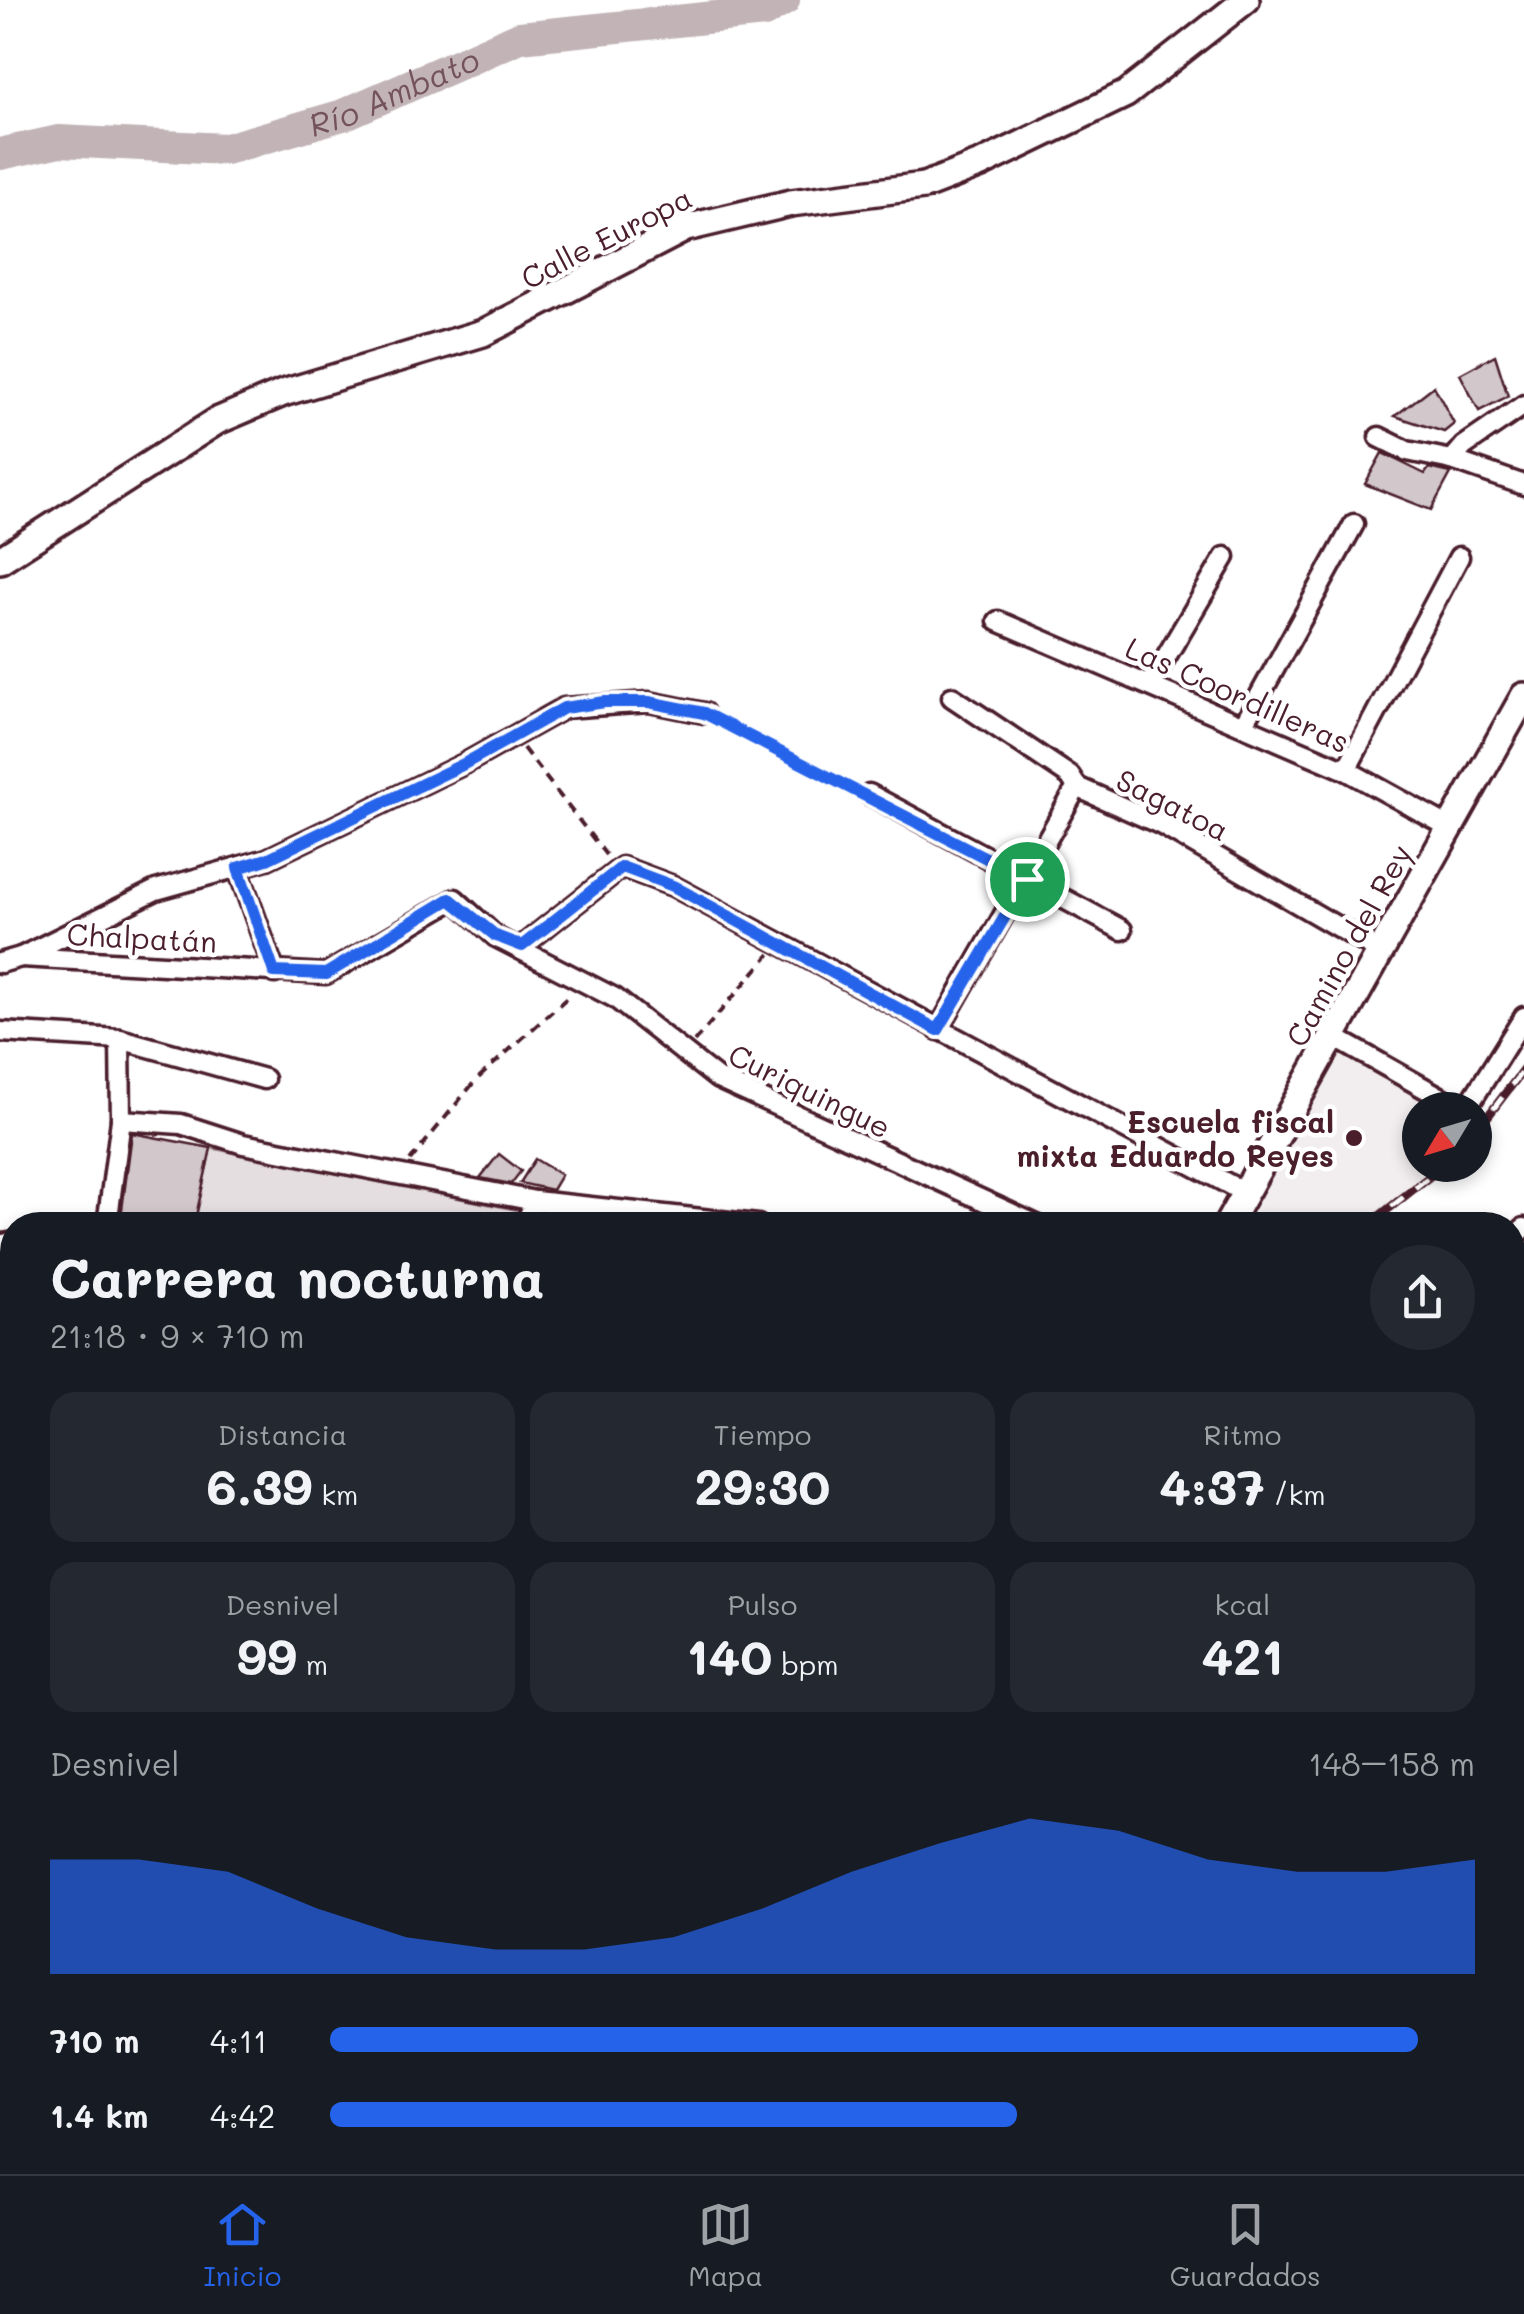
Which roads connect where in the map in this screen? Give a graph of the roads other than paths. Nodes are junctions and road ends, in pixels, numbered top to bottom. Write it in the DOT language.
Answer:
graph roads {
  1 [pos="1246,0"];
  2 [pos="1524,405"];
  3 [pos="1379,437"];
  4 [pos="1452,460"];
  5 [pos="1524,485"];
  6 [pos="1354,524"];
  7 [pos="1225,556"];
  8 [pos="1459,557"];
  9 [pos="0,560"];
  10 [pos="998,621"];
  11 [pos="1150,684"];
  12 [pos="1524,696"];
  13 [pos="952,697"];
  14 [pos="704,713"];
  15 [pos="1244,724"];
  16 [pos="1346,770"];
  17 [pos="1077,787"];
  18 [pos="869,794"];
  19 [pos="1451,828"];
  20 [pos="238,868"];
  21 [pos="1027,879"];
  22 [pos="1122,930"];
  23 [pos="522,946"];
  24 [pos="1382,952"];
  25 [pos="21,957"];
  26 [pos="0,963"];
  27 [pos="274,972"];
  28 [pos="1524,1017"];
  29 [pos="938,1030"];
  30 [pos="0,1032"];
  31 [pos="1334,1036"];
  32 [pos="120,1039"];
  33 [pos="264,1079"];
  34 [pos="121,1120"];
  35 [pos="1245,1193"];
  36 [pos="535,1200"];
  37 [pos="109,1212"];
  38 [pos="530,1212"];
  39 [pos="642,1212"];
  40 [pos="1008,1212"];
  41 [pos="1234,1212"];
  1 -- 9 [label="street, Calle Europa"];
  2 -- 4 [label="street"];
  3 -- 4 [label="street"];
  4 -- 5 [label="street"];
  6 -- 15 [label="street"];
  7 -- 11 [label="street"];
  8 -- 16 [label="street"];
  10 -- 11 [label="street, Las Coordilleras"];
  11 -- 15 [label="street, Las Coordilleras"];
  12 -- 19 [label="street, Camino del Rey"];
  13 -- 17 [label="street"];
  14 -- 20 [label="street"];
  15 -- 16 [label="street, Las Coordilleras"];
  16 -- 19 [label="street, Las Coordilleras"];
  17 -- 21 [label="street, Sagatoa"];
  17 -- 24 [label="street, Sagatoa"];
  18 -- 21 [label="street"];
  19 -- 24 [label="street, Camino del Rey"];
  20 -- 25 [label="street"];
  20 -- 27 [label="street"];
  21 -- 22 [label="street"];
  21 -- 29 [label="street, Sagatoa"];
  23 -- 27 [label="street, Chalpatán"];
  23 -- 29 [label="street"];
  23 -- 40 [label="street, Curiquingue"];
  24 -- 31 [label="street, Camino del Rey"];
  25 -- 26 [label="street"];
  25 -- 27 [label="street, Chalpatán"];
  28 -- 31 [label="street"];
  29 -- 35 [label="street"];
  30 -- 32 [label="street"];
  31 -- 35 [label="street, Camino del Rey"];
  32 -- 33 [label="street"];
  32 -- 34 [label="street"];
  34 -- 36 [label="street"];
  34 -- 37 [label="street"];
  35 -- 41 [label="street, Camino del Rey"];
  36 -- 38 [label="street"];
  36 -- 39 [label="street"];
}
